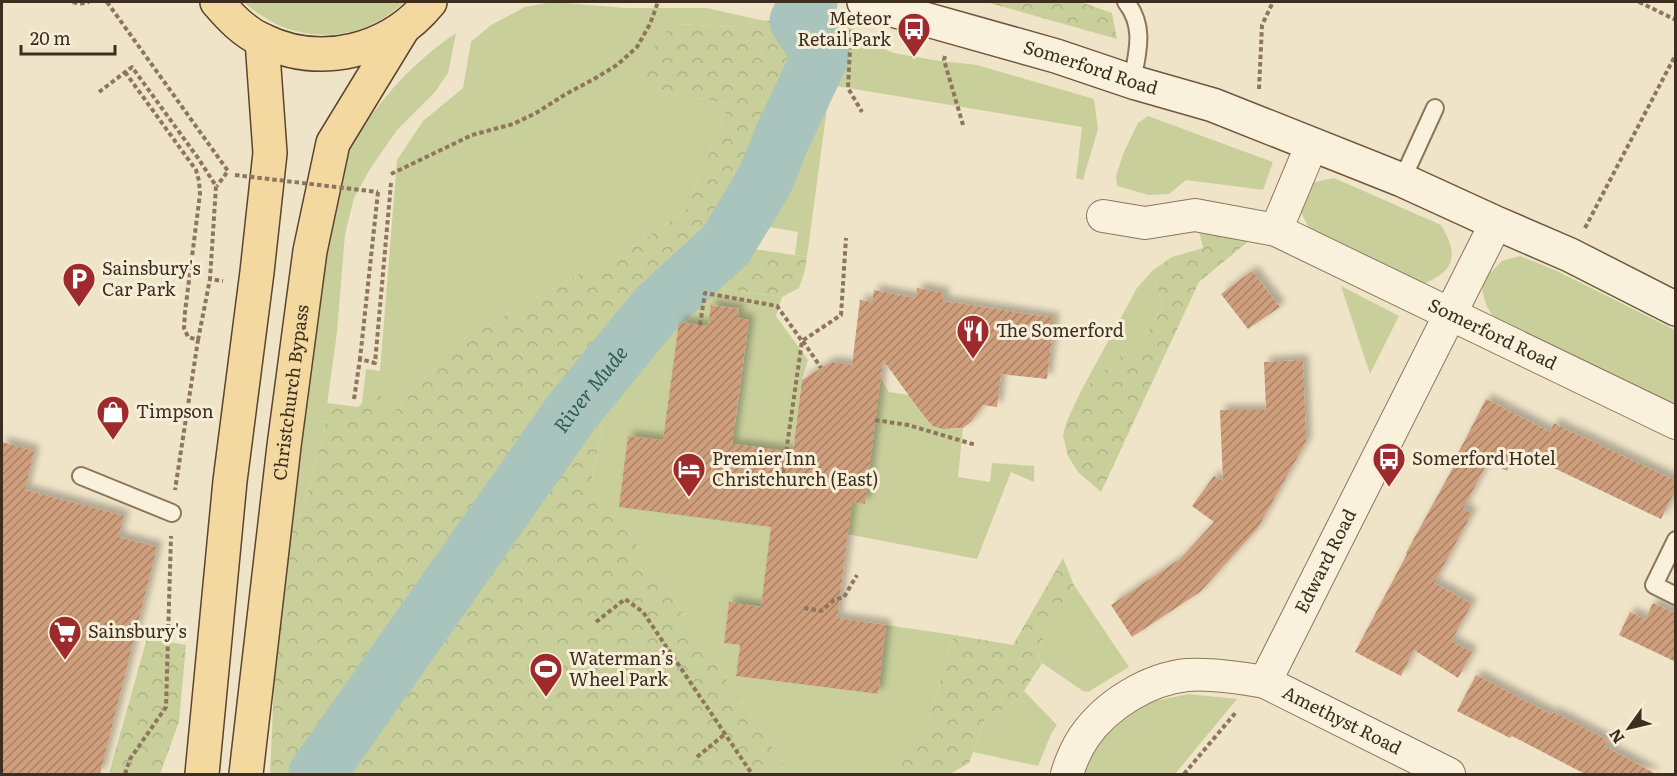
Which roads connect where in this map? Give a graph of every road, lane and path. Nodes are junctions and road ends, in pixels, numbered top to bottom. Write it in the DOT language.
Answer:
graph roads {
  1 [pos="73,2"];
  2 [pos="89,2"];
  3 [pos="107,2"];
  4 [pos="217,2"];
  5 [pos="430,2"];
  6 [pos="658,2"];
  7 [pos="1126,2"];
  8 [pos="1273,2"];
  9 [pos="1639,2"];
  10 [pos="857,13"];
  11 [pos="1676,20"];
  12 [pos="953,27"];
  13 [pos="402,30"];
  14 [pos="262,40"];
  15 [pos="1676,54"];
  16 [pos="125,72"];
  17 [pos="1132,82"];
  18 [pos="99,92"];
  19 [pos="1435,108"];
  20 [pos="862,112"];
  21 [pos="1257,123"];
  22 [pos="963,125"];
  23 [pos="1312,144"];
  24 [pos="391,174"];
  25 [pos="235,175"];
  26 [pos="1402,180"];
  27 [pos="391,183"];
  28 [pos="216,186"];
  29 [pos="1103,216"];
  30 [pos="1496,223"];
  31 [pos="1276,230"];
  32 [pos="846,238"];
  33 [pos="1570,255"];
  34 [pos="226,270"];
  35 [pos="210,279"];
  36 [pos="1676,309"];
  37 [pos="1450,314"];
  38 [pos="700,325"];
  39 [pos="198,340"];
  40 [pos="802,341"];
  41 [pos="360,359"];
  42 [pos="821,368"];
  43 [pos="354,399"];
  44 [pos="875,420"];
  45 [pos="1676,423"];
  46 [pos="976,445"];
  47 [pos="81,476"];
  48 [pos="782,482"];
  49 [pos="172,513"];
  50 [pos="1676,540"];
  51 [pos="857,575"];
  52 [pos="1676,596"];
  53 [pos="804,608"];
  54 [pos="596,622"];
  55 [pos="1263,682"];
  56 [pos="725,734"];
  57 [pos="697,757"];
  58 [pos="125,774"];
  59 [pos="202,774"];
  60 [pos="246,774"];
  61 [pos="752,774"];
  62 [pos="1066,774"];
  63 [pos="1184,774"];
  64 [pos="1449,774"];
  1 -- 2 [label="path"];
  3 -- 28 [label="path"];
  4 -- 14 [label="main road"];
  5 -- 13 [label="main road"];
  6 -- 24 [label="path"];
  7 -- 17 [label="lane"];
  8 -- 21 [label="path"];
  9 -- 11 [label="path"];
  10 -- 12 [label="main road, Somerford Road"];
  10 -- 20 [label="path"];
  12 -- 17 [label="main road, Somerford Road"];
  12 -- 22 [label="path"];
  13 -- 14 [label="main road"];
  13 -- 60 [label="main road, Christchurch Bypass"];
  14 -- 59 [label="main road"];
  15 -- 33 [label="path"];
  16 -- 18 [label="path"];
  16 -- 28 [label="path"];
  16 -- 39 [label="path"];
  17 -- 21 [label="main road, Somerford Road"];
  19 -- 26 [label="lane"];
  21 -- 23 [label="main road, Somerford Road"];
  23 -- 26 [label="main road, Somerford Road"];
  23 -- 31 [label="street"];
  25 -- 41 [label="path, bridge"];
  26 -- 30 [label="main road, Somerford Road"];
  27 -- 41 [label="path"];
  28 -- 35 [label="path"];
  29 -- 31 [label="street, Somerford Road"];
  30 -- 33 [label="main road, Somerford Road"];
  30 -- 37 [label="street, Edward Road"];
  31 -- 37 [label="street, Somerford Road"];
  32 -- 40 [label="path"];
  33 -- 36 [label="main road, Somerford Road"];
  34 -- 35 [label="path"];
  35 -- 39 [label="path"];
  37 -- 45 [label="street, Somerford Road"];
  37 -- 55 [label="street, Edward Road"];
  38 -- 40 [label="path"];
  39 -- 49 [label="path"];
  40 -- 42 [label="path"];
  40 -- 48 [label="path"];
  41 -- 43 [label="path"];
  44 -- 46 [label="path"];
  47 -- 49 [label="lane"];
  49 -- 58 [label="path"];
  50 -- 52 [label="lane"];
  51 -- 53 [label="path"];
  54 -- 56 [label="path"];
  55 -- 62 [label="street"];
  55 -- 63 [label="path"];
  55 -- 64 [label="street, Amethyst Road"];
  56 -- 57 [label="path"];
  56 -- 61 [label="path"];
}
